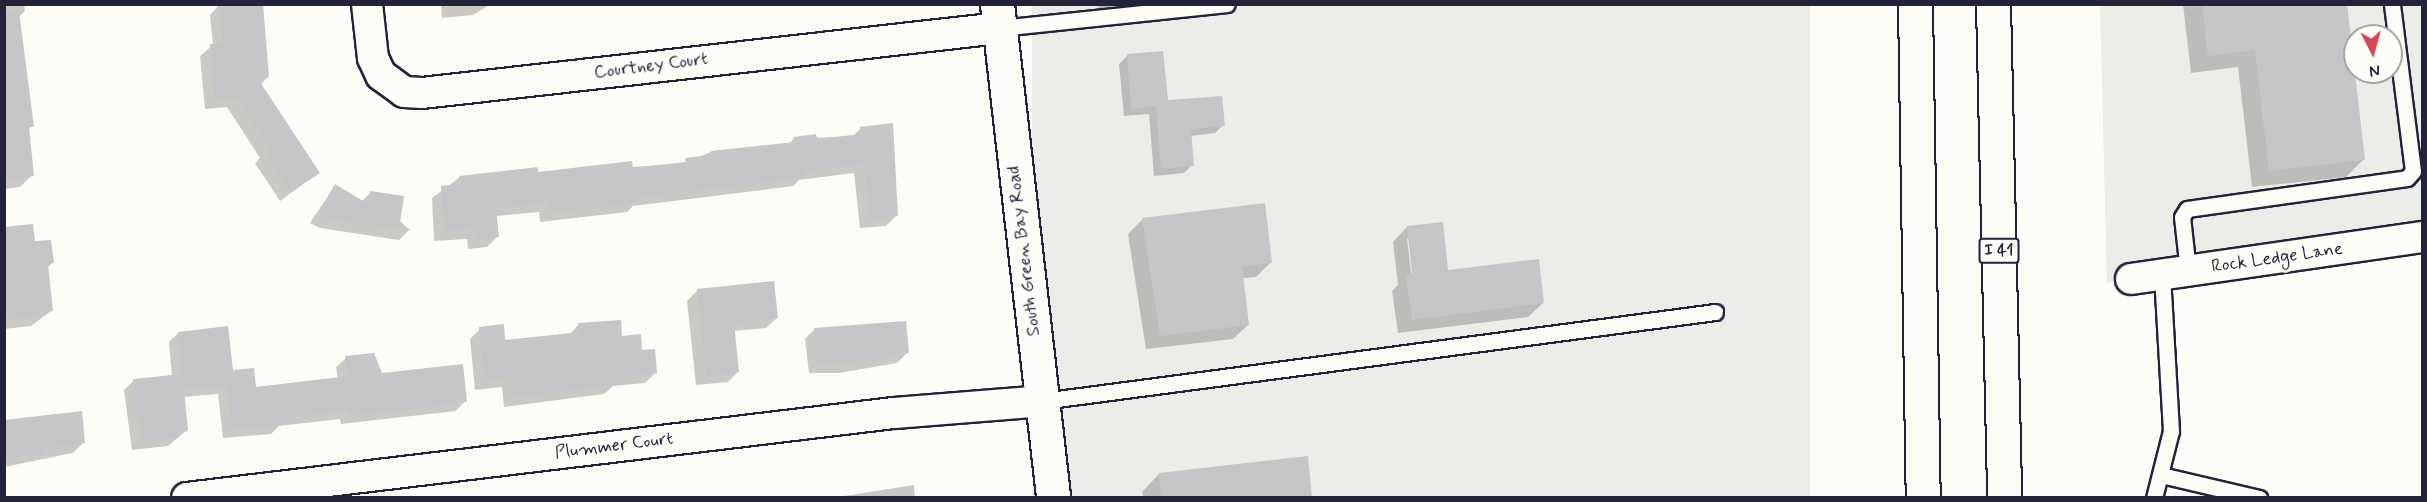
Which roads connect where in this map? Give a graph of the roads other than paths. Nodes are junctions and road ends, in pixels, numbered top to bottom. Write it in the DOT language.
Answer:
graph roads {
  1 [pos="367,4"];
  2 [pos="1227,4"];
  3 [pos="1915,4"];
  4 [pos="1994,4"];
  5 [pos="2392,4"];
  6 [pos="1081,12"];
  7 [pos="998,16"];
  8 [pos="2418,174"];
  9 [pos="2422,237"];
  10 [pos="2175,273"];
  11 [pos="2130,279"];
  12 [pos="1715,312"];
  13 [pos="1042,401"];
  14 [pos="2162,475"];
  15 [pos="186,498"];
  16 [pos="1053,498"];
  17 [pos="1923,498"];
  18 [pos="2004,498"];
  19 [pos="2154,498"];
  20 [pos="2259,498"];
  1 -- 7 [label="street, Courtney Court"];
  2 -- 6 [label="lane"];
  3 -- 17 [label="main road"];
  4 -- 18 [label="main road, I 41"];
  5 -- 8 [label="lane"];
  6 -- 7 [label="lane"];
  7 -- 13 [label="main road, South Green Bay Road"];
  8 -- 10 [label="lane"];
  9 -- 10 [label="street, Rock Ledge Lane"];
  10 -- 11 [label="street, Rock Ledge Lane"];
  10 -- 14 [label="lane"];
  12 -- 13 [label="lane"];
  13 -- 15 [label="street, Plummer Court"];
  13 -- 16 [label="main road, South Green Bay Road"];
  14 -- 19 [label="lane"];
  14 -- 20 [label="lane"];
}
